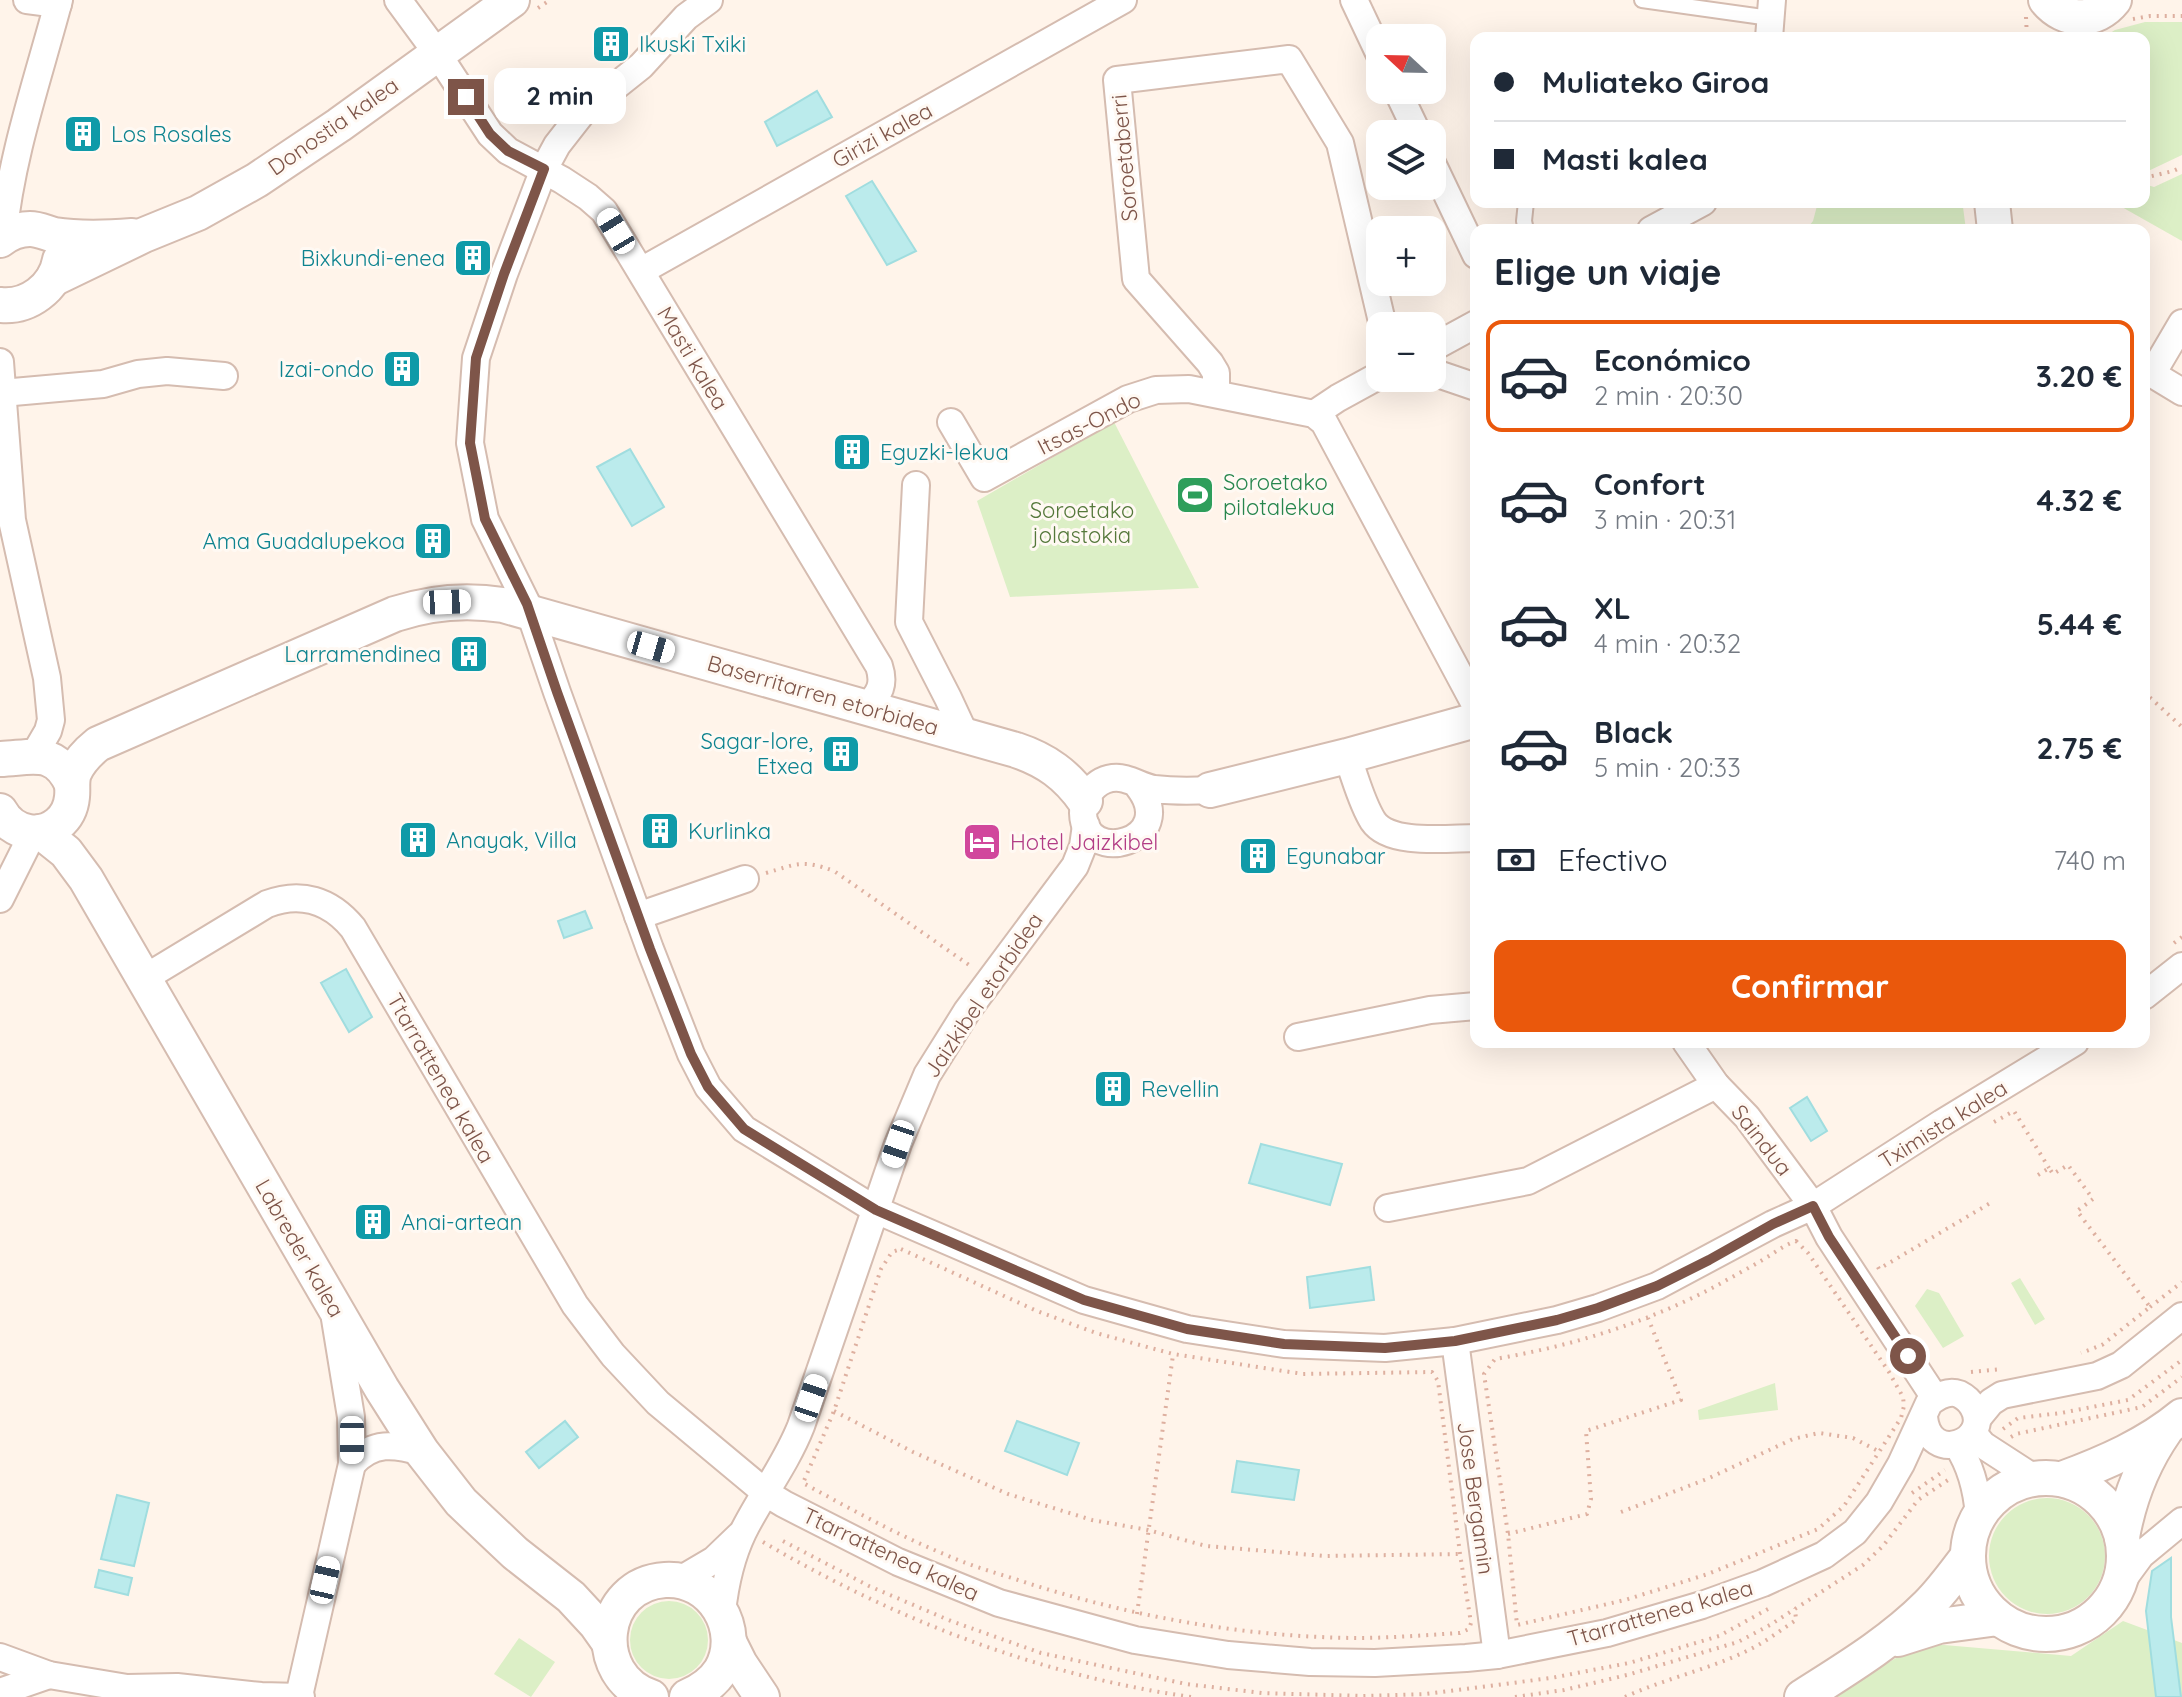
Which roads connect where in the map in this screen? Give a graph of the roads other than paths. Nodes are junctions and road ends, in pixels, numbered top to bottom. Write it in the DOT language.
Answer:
graph roads {
  1 [pos="27,0"];
  2 [pos="398,0"];
  3 [pos="512,0"];
  4 [pos="709,0"];
  5 [pos="1123,0"];
  6 [pos="1354,0"];
  7 [pos="1642,0"];
  8 [pos="58,2"];
  9 [pos="2113,9"];
  10 [pos="2051,14"];
  11 [pos="1770,19"];
  12 [pos="1366,25"];
  13 [pos="2076,32"];
  14 [pos="437,53"];
  15 [pos="544,169"];
  16 [pos="1446,192"];
  17 [pos="1692,208"];
  18 [pos="1662,224"];
  19 [pos="50,235"];
  20 [pos="144,235"];
  21 [pos="1,238"];
  22 [pos="1470,242"];
  23 [pos="641,271"];
  24 [pos="53,279"];
  25 [pos="0,305"];
  26 [pos="1380,312"];
  27 [pos="2182,323"];
  28 [pos="1470,327"];
  29 [pos="1446,340"];
  30 [pos="0,362"];
  31 [pos="2150,369"];
  32 [pos="2150,373"];
  33 [pos="224,376"];
  34 [pos="1446,377"];
  35 [pos="1366,383"];
  36 [pos="1470,385"];
  37 [pos="2182,392"];
  38 [pos="2,393"];
  39 [pos="1216,393"];
  40 [pos="1314,414"];
  41 [pos="951,422"];
  42 [pos="916,485"];
  43 [pos="10,556"];
  44 [pos="531,613"];
  45 [pos="1470,695"];
  46 [pos="866,707"];
  47 [pos="1470,722"];
  48 [pos="963,734"];
  49 [pos="1347,756"];
  50 [pos="14,762"];
  51 [pos="1138,786"];
  52 [pos="1210,790"];
  53 [pos="70,797"];
  54 [pos="1086,813"];
  55 [pos="2,814"];
  56 [pos="1146,825"];
  57 [pos="37,832"];
  58 [pos="1470,838"];
  59 [pos="1116,844"];
  60 [pos="1075,866"];
  61 [pos="1,874"];
  62 [pos="86,879"];
  63 [pos="745,879"];
  64 [pos="0,899"];
  65 [pos="638,916"];
  66 [pos="2182,966"];
  67 [pos="143,979"];
  68 [pos="2150,991"];
  69 [pos="1470,1007"];
  70 [pos="1298,1037"];
  71 [pos="1690,1048"];
  72 [pos="2065,1048"];
  73 [pos="1716,1085"];
  74 [pos="1813,1206"];
  75 [pos="1388,1208"];
  76 [pos="876,1210"];
  77 [pos="333,1304"];
  78 [pos="2182,1316"];
  79 [pos="1455,1341"];
  80 [pos="2012,1380"];
  81 [pos="1946,1396"];
  82 [pos="2174,1422"];
  83 [pos="1960,1441"];
  84 [pos="422,1452"];
  85 [pos="1891,1458"];
  86 [pos="352,1464"];
  87 [pos="2048,1479"];
  88 [pos="766,1493"];
  89 [pos="1979,1516"];
  90 [pos="2182,1521"];
  91 [pos="744,1531"];
  92 [pos="2122,1537"];
  93 [pos="1968,1556"];
  94 [pos="680,1580"];
  95 [pos="557,1585"];
  96 [pos="2119,1585"];
  97 [pos="638,1588"];
  98 [pos="1998,1618"];
  99 [pos="725,1627"];
  100 [pos="608,1641"];
  101 [pos="1883,1645"];
  102 [pos="1497,1655"];
  103 [pos="0,1657"];
  104 [pos="49,1675"];
  105 [pos="618,1686"];
  106 [pos="0,1692"];
  107 [pos="694,1694"];
  108 [pos="300,1697"];
  109 [pos="651,1697"];
  110 [pos="737,1697"];
  111 [pos="762,1697"];
  112 [pos="1802,1697"];
  1 -- 8 [label="street"];
  2 -- 14 [label="street, Masti kalea"];
  3 -- 14 [label="street, Donostia kalea"];
  4 -- 15 [label="street, Tximista kalea"];
  5 -- 23 [label="street, Girizi kalea"];
  6 -- 12 [label="street"];
  7 -- 11 [label="lane"];
  8 -- 21 [label="street"];
  9 -- 10 [label="street"];
  9 -- 13 [label="street"];
  14 -- 15 [label="street, Masti kalea"];
  14 -- 20 [label="street, Donostia kalea"];
  15 -- 23 [label="street, Masti kalea"];
  15 -- 44 [label="street, Tximista kalea"];
  16 -- 22 [label="street"];
  17 -- 18 [label="street"];
  19 -- 20 [label="street, Donostia kalea"];
  19 -- 21 [label="street, Donostia kalea"];
  19 -- 24 [label="street"];
  20 -- 24 [label="street, Donostia kalea"];
  23 -- 46 [label="street, Masti kalea"];
  24 -- 25 [label="street, Donostia kalea"];
  26 -- 39 [label="street, Soroetaberri"];
  27 -- 31 [label="street"];
  28 -- 29 [label="street"];
  30 -- 38 [label="street"];
  32 -- 37 [label="street"];
  33 -- 38 [label="street"];
  34 -- 36 [label="street"];
  35 -- 40 [label="street"];
  38 -- 43 [label="street"];
  39 -- 40 [label="street"];
  39 -- 41 [label="street, Itsas-Ondo"];
  40 -- 45 [label="street"];
  42 -- 48 [label="street"];
  43 -- 50 [label="street"];
  44 -- 46 [label="street, Baserritarren etorbidea"];
  44 -- 53 [label="street, Baserritarren etorbidea"];
  44 -- 65 [label="street, Tximista kalea"];
  46 -- 48 [label="street, Baserritarren etorbidea"];
  47 -- 49 [label="street, Jaizkibel etorbidea"];
  48 -- 54 [label="street, Baserritarren etorbidea"];
  49 -- 52 [label="street, Jaizkibel etorbidea"];
  49 -- 58 [label="street"];
  50 -- 53 [label="street"];
  51 -- 52 [label="street, Jaizkibel etorbidea"];
  51 -- 54 [label="street, Jaizkibel etorbidea"];
  51 -- 56 [label="street"];
  52 -- 56 [label="street, Jaizkibel etorbidea"];
  53 -- 57 [label="street, Baserritarren etorbidea"];
  53 -- 62 [label="street, Labreder kalea"];
  54 -- 59 [label="street"];
  54 -- 60 [label="street, Jaizkibel etorbidea"];
  55 -- 57 [label="street"];
  55 -- 61 [label="street"];
  56 -- 59 [label="street, Jaizkibel etorbidea"];
  57 -- 62 [label="street, Labreder kalea"];
  57 -- 64 [label="street"];
  59 -- 60 [label="street, Jaizkibel etorbidea"];
  60 -- 76 [label="street, Jaizkibel etorbidea"];
  62 -- 67 [label="street, Labreder kalea"];
  63 -- 65 [label="street"];
  65 -- 76 [label="street, Tximista kalea"];
  66 -- 68 [label="street"];
  67 -- 77 [label="street, Labreder kalea"];
  67 -- 88 [label="street, Ttarrattenea kalea"];
  69 -- 70 [label="street"];
  71 -- 73 [label="street, Saindua"];
  72 -- 74 [label="street, Tximista kalea"];
  73 -- 74 [label="street, Saindua"];
  73 -- 75 [label="street, Saindua"];
  74 -- 79 [label="street, Tximista kalea"];
  74 -- 81 [label="street, Saindua"];
  76 -- 79 [label="street, Tximista kalea"];
  76 -- 88 [label="street, Jaizkibel etorbidea"];
  77 -- 84 [label="street, Labreder kalea"];
  77 -- 86 [label="street"];
  78 -- 80 [label="street"];
  79 -- 102 [label="street, Jose Bergamin"];
  80 -- 81 [label="street"];
  80 -- 83 [label="street, Ttarrattenea kalea"];
  81 -- 83 [label="street"];
  81 -- 83 [label="street"];
  81 -- 85 [label="street, Ttarrattenea kalea"];
  82 -- 87 [label="street"];
  82 -- 92 [label="street"];
  83 -- 85 [label="street, Ttarrattenea kalea"];
  83 -- 87 [label="street"];
  83 -- 89 [label="street"];
  84 -- 86 [label="street"];
  84 -- 95 [label="street, Labreder kalea"];
  85 -- 102 [label="street, Ttarrattenea kalea"];
  86 -- 108 [label="street"];
  87 -- 89 [label="street"];
  87 -- 92 [label="street"];
  88 -- 91 [label="street, Jaizkibel etorbidea"];
  88 -- 102 [label="street, Ttarrattenea kalea"];
  89 -- 93 [label="street"];
  90 -- 96 [label="street"];
  91 -- 94 [label="street, Jaizkibel etorbidea"];
  91 -- 99 [label="street, Jaizkibel etorbidea"];
  92 -- 96 [label="street"];
  93 -- 98 [label="street"];
  93 -- 101 [label="street"];
  94 -- 97 [label="street, Labreder kalea"];
  94 -- 99 [label="street"];
  95 -- 97 [label="street, Labreder kalea"];
  95 -- 100 [label="street, Labreder kalea"];
  96 -- 98 [label="street"];
  97 -- 100 [label="street"];
  98 -- 101 [label="street"];
  99 -- 107 [label="street"];
  99 -- 111 [label="street"];
  100 -- 105 [label="street, Labreder kalea"];
  101 -- 112 [label="street"];
  103 -- 104 [label="street"];
  104 -- 106 [label="street"];
  104 -- 108 [label="street"];
  105 -- 109 [label="street"];
  107 -- 110 [label="street"];
}
